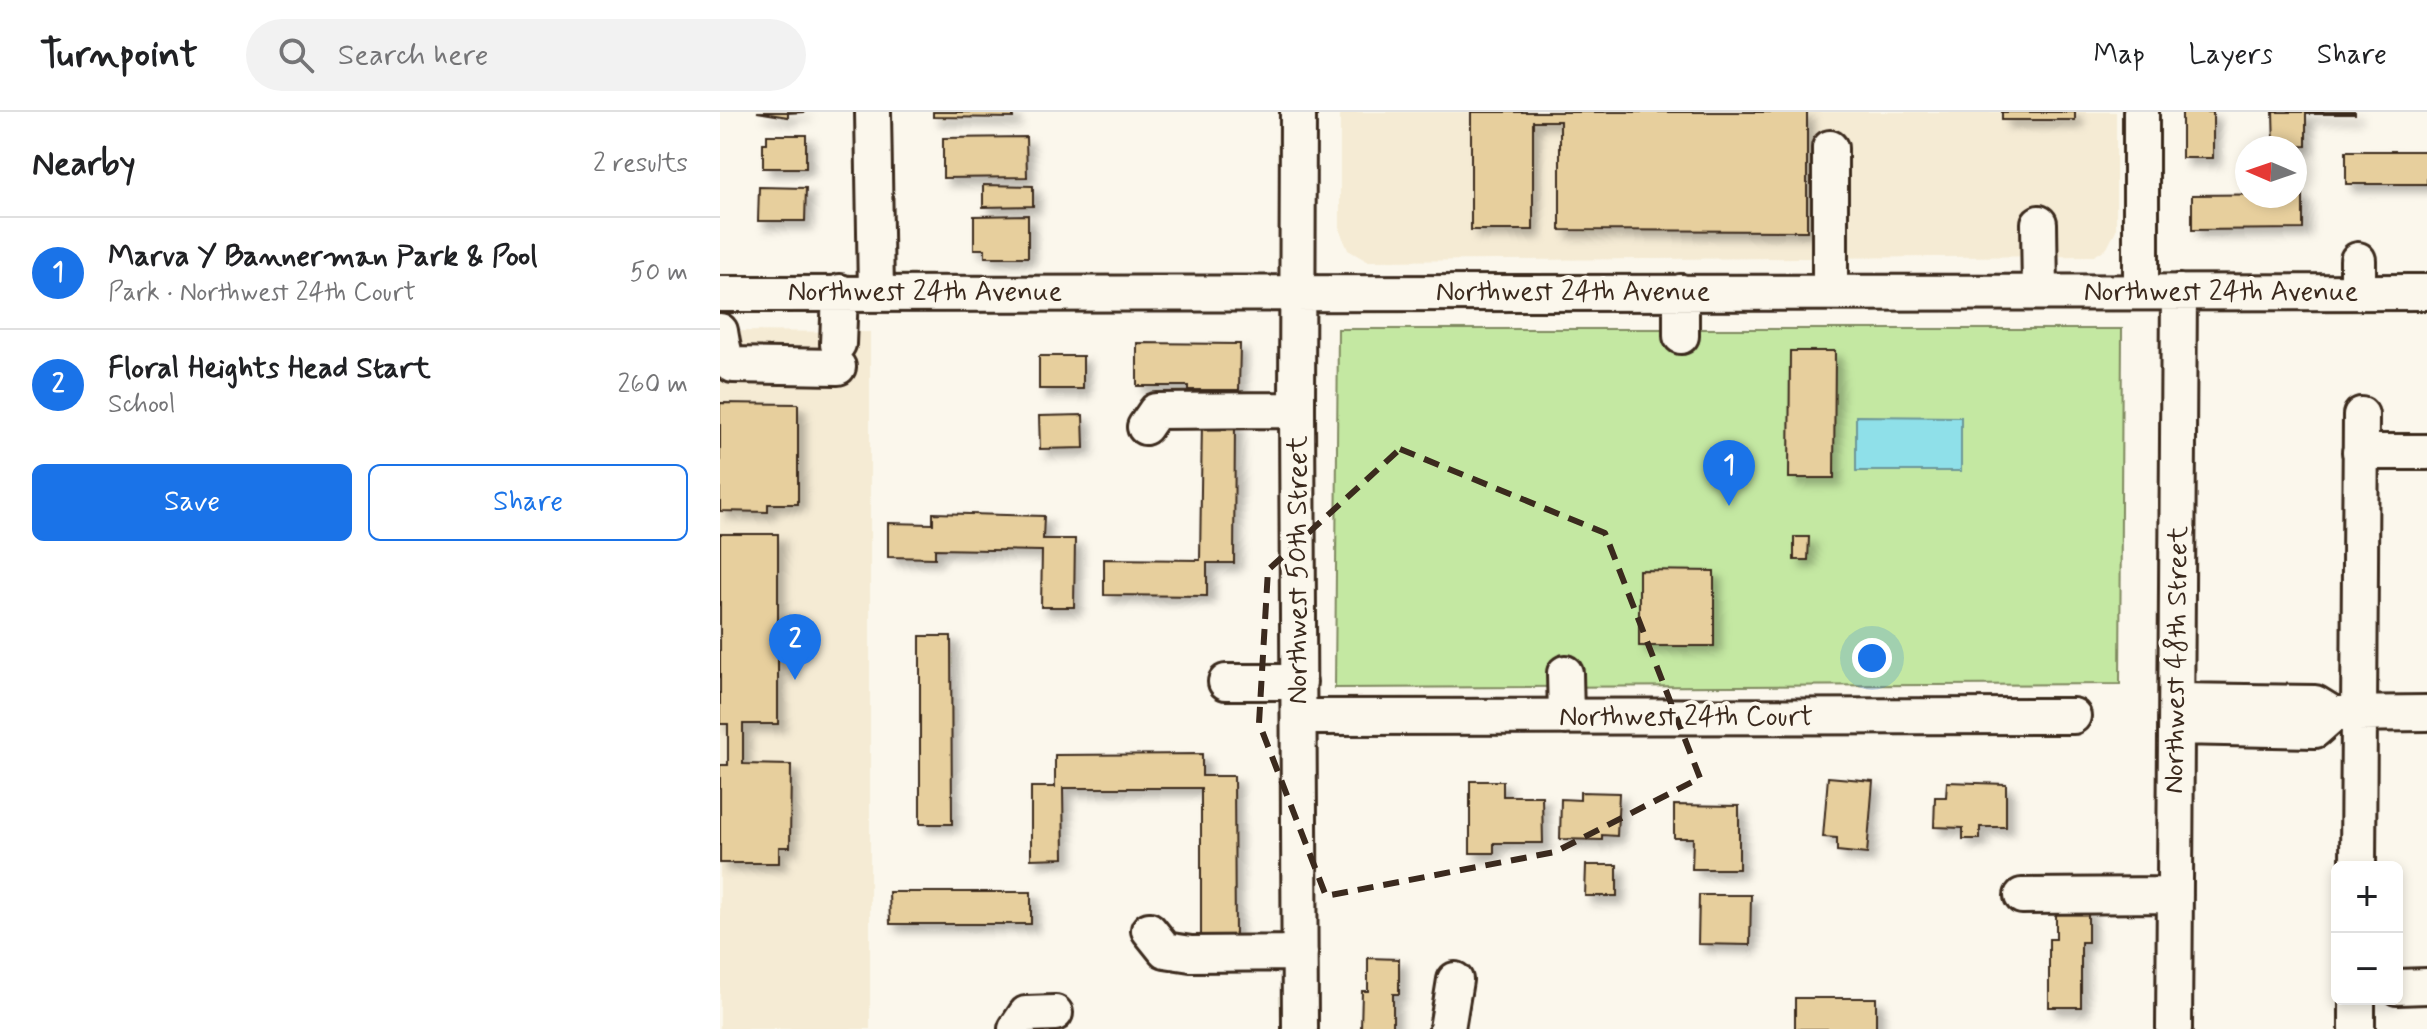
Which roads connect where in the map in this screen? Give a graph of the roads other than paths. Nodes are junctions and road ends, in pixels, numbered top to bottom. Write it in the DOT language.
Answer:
graph roads {
  1 [pos="873,112"];
  2 [pos="1298,112"];
  3 [pos="2141,112"];
  4 [pos="1830,148"];
  5 [pos="2039,223"];
  6 [pos="1830,291"];
  7 [pos="840,292"];
  8 [pos="876,292"];
  9 [pos="1297,292"];
  10 [pos="1681,292"];
  11 [pos="2040,292"];
  12 [pos="2141,292"];
  13 [pos="2179,292"];
  14 [pos="2427,292"];
  15 [pos="720,294"];
  16 [pos="720,331"];
  17 [pos="1681,336"];
  18 [pos="1297,410"];
  19 [pos="2361,415"];
  20 [pos="1145,427"];
  21 [pos="2360,452"];
  22 [pos="2427,452"];
  23 [pos="1565,673"];
  24 [pos="1226,682"];
  25 [pos="1299,682"];
  26 [pos="2427,713"];
  27 [pos="2177,714"];
  28 [pos="2346,714"];
  29 [pos="2073,716"];
  30 [pos="1299,717"];
  31 [pos="1566,717"];
  32 [pos="2358,861"];
  33 [pos="2175,895"];
  34 [pos="2022,896"];
  35 [pos="1149,930"];
  36 [pos="1300,953"];
  37 [pos="1455,980"];
  38 [pos="2427,986"];
  39 [pos="2403,987"];
  40 [pos="2357,1005"];
  41 [pos="1055,1013"];
  42 [pos="1016,1029"];
  43 [pos="1300,1029"];
  44 [pos="1447,1029"];
  45 [pos="2174,1029"];
  46 [pos="2357,1029"];
  1 -- 8 [label="street"];
  2 -- 9 [label="street, Northwest 50th Street"];
  3 -- 12 [label="street"];
  4 -- 6 [label="street"];
  5 -- 11 [label="street"];
  6 -- 10 [label="street, Northwest 24th Avenue"];
  6 -- 11 [label="street, Northwest 24th Avenue"];
  7 -- 8 [label="street, Northwest 24th Avenue"];
  7 -- 15 [label="street, Northwest 24th Avenue"];
  7 -- 16 [label="street"];
  8 -- 9 [label="street, Northwest 24th Avenue"];
  9 -- 10 [label="street, Northwest 24th Avenue"];
  9 -- 18 [label="street, Northwest 50th Street"];
  10 -- 17 [label="street"];
  11 -- 12 [label="street, Northwest 24th Avenue"];
  12 -- 13 [label="street, Northwest 24th Avenue"];
  13 -- 14 [label="street, Northwest 24th Avenue"];
  13 -- 27 [label="street, Northwest 48th Street"];
  18 -- 20 [label="street"];
  18 -- 25 [label="street, Northwest 50th Street"];
  19 -- 21 [label="street"];
  21 -- 22 [label="street"];
  21 -- 28 [label="street"];
  23 -- 31 [label="street"];
  24 -- 25 [label="street"];
  25 -- 30 [label="street, Northwest 50th Street"];
  26 -- 28 [label="street"];
  27 -- 28 [label="street"];
  27 -- 33 [label="street, Northwest 48th Street"];
  28 -- 32 [label="street"];
  29 -- 31 [label="street, Northwest 24th Court"];
  30 -- 31 [label="street, Northwest 24th Court"];
  30 -- 36 [label="street, Northwest 50th Street"];
  33 -- 34 [label="street"];
  33 -- 45 [label="street, Northwest 48th Street"];
  35 -- 36 [label="street"];
  36 -- 43 [label="street, Northwest 50th Street"];
  37 -- 44 [label="street"];
  38 -- 39 [label="street"];
  40 -- 46 [label="street"];
  41 -- 42 [label="street"];
}
